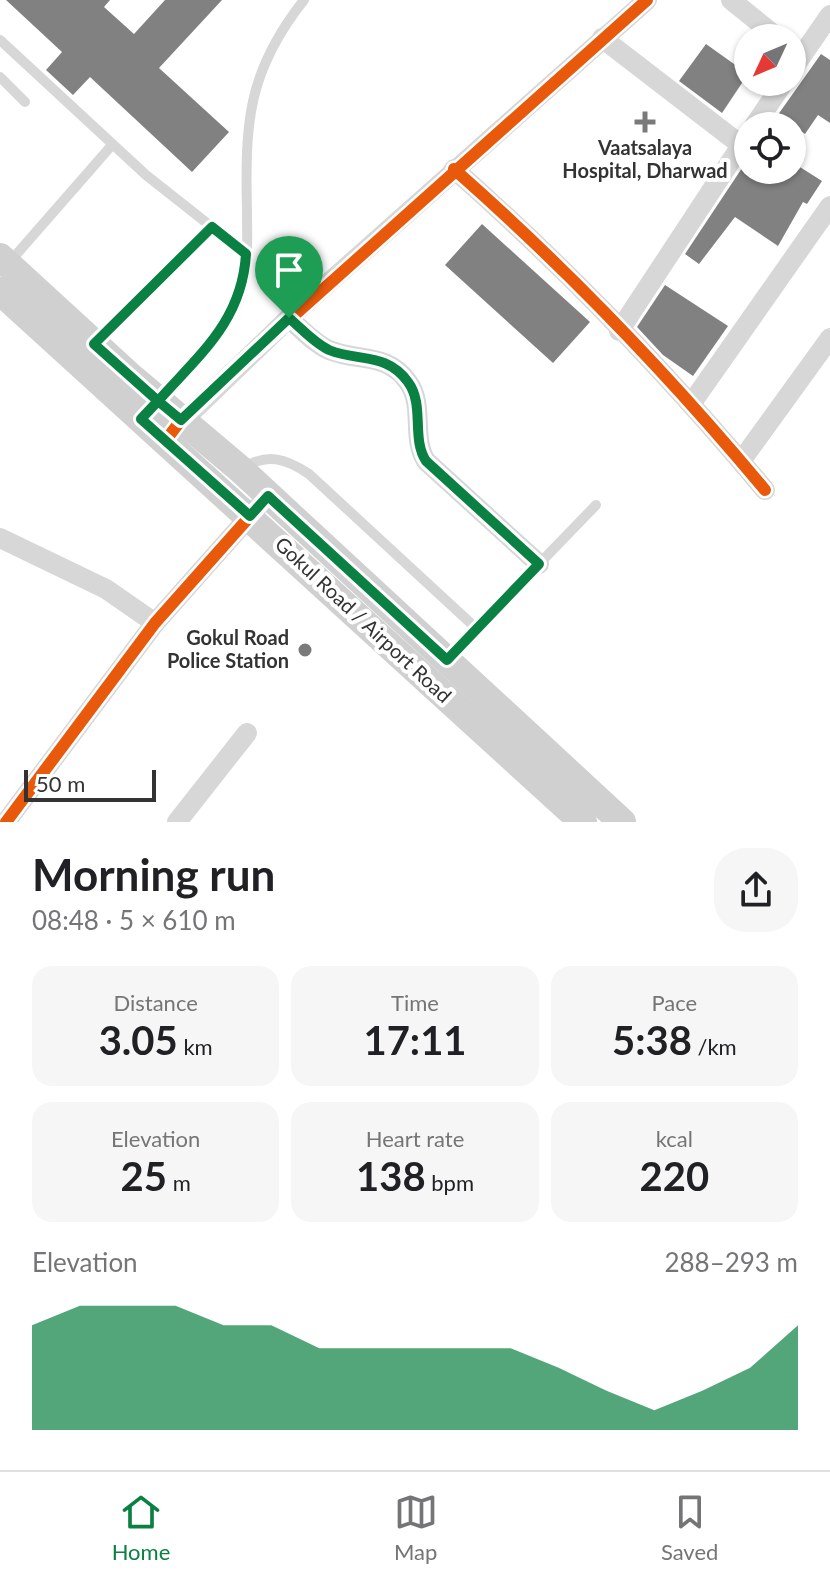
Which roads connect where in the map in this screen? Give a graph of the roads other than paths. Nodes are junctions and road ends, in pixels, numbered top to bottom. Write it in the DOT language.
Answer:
graph roads {
  1 [pos="304,0"];
  2 [pos="647,0"];
  3 [pos="731,0"];
  4 [pos="830,15"];
  5 [pos="761,24"];
  6 [pos="602,38"];
  7 [pos="0,40"];
  8 [pos="806,45"];
  9 [pos="0,77"];
  10 [pos="25,102"];
  11 [pos="734,132"];
  12 [pos="112,145"];
  13 [pos="734,157"];
  14 [pos="454,169"];
  15 [pos="830,206"];
  16 [pos="212,227"];
  17 [pos="246,254"];
  18 [pos="3,271"];
  19 [pos="289,318"];
  20 [pos="619,331"];
  21 [pos="830,338"];
  22 [pos="94,344"];
  23 [pos="691,404"];
  24 [pos="150,410"];
  25 [pos="173,430"];
  26 [pos="741,461"];
  27 [pos="240,469"];
  28 [pos="765,490"];
  29 [pos="596,505"];
  30 [pos="259,506"];
  31 [pos="0,538"];
  32 [pos="539,564"];
  33 [pos="155,623"];
  34 [pos="477,629"];
  35 [pos="447,660"];
  36 [pos="247,733"];
  37 [pos="6,822"];
  38 [pos="177,822"];
  39 [pos="583,822"];
  40 [pos="622,822"];
  1 -- 17 [label="lane"];
  2 -- 6 [label="street"];
  3 -- 5 [label="street"];
  4 -- 8 [label="street"];
  6 -- 11 [label="street"];
  6 -- 14 [label="street"];
  7 -- 12 [label="lane"];
  9 -- 10 [label="lane"];
  12 -- 16 [label="lane"];
  12 -- 18 [label="lane"];
  13 -- 20 [label="street"];
  14 -- 19 [label="street"];
  14 -- 20 [label="street"];
  15 -- 23 [label="street"];
  16 -- 17 [label="lane"];
  16 -- 22 [label="lane"];
  17 -- 24 [label="lane"];
  18 -- 22 [label="main road, Gokul Road / Airport Road"];
  18 -- 24 [label="main road, Gokul Road / Airport Road"];
  19 -- 25 [label="street"];
  19 -- 32 [label="street"];
  20 -- 23 [label="street"];
  21 -- 26 [label="street"];
  22 -- 24 [label="main road, Gokul Road / Airport Road"];
  23 -- 26 [label="street"];
  24 -- 25 [label="main road, Gokul Road / Airport Road"];
  25 -- 27 [label="main road, Gokul Road / Airport Road"];
  25 -- 30 [label="main road, Gokul Road / Airport Road"];
  26 -- 28 [label="street"];
  27 -- 30 [label="main road, Gokul Road / Airport Road"];
  27 -- 34 [label="lane"];
  29 -- 32 [label="lane"];
  30 -- 33 [label="street"];
  30 -- 35 [label="main road, Gokul Road / Airport Road"];
  30 -- 39 [label="main road, Gokul Road / Airport Road"];
  31 -- 33 [label="street"];
  32 -- 34 [label="lane"];
  33 -- 37 [label="street"];
  34 -- 35 [label="lane"];
  35 -- 40 [label="main road, Gokul Road / Airport Road"];
  36 -- 38 [label="street"];
}
